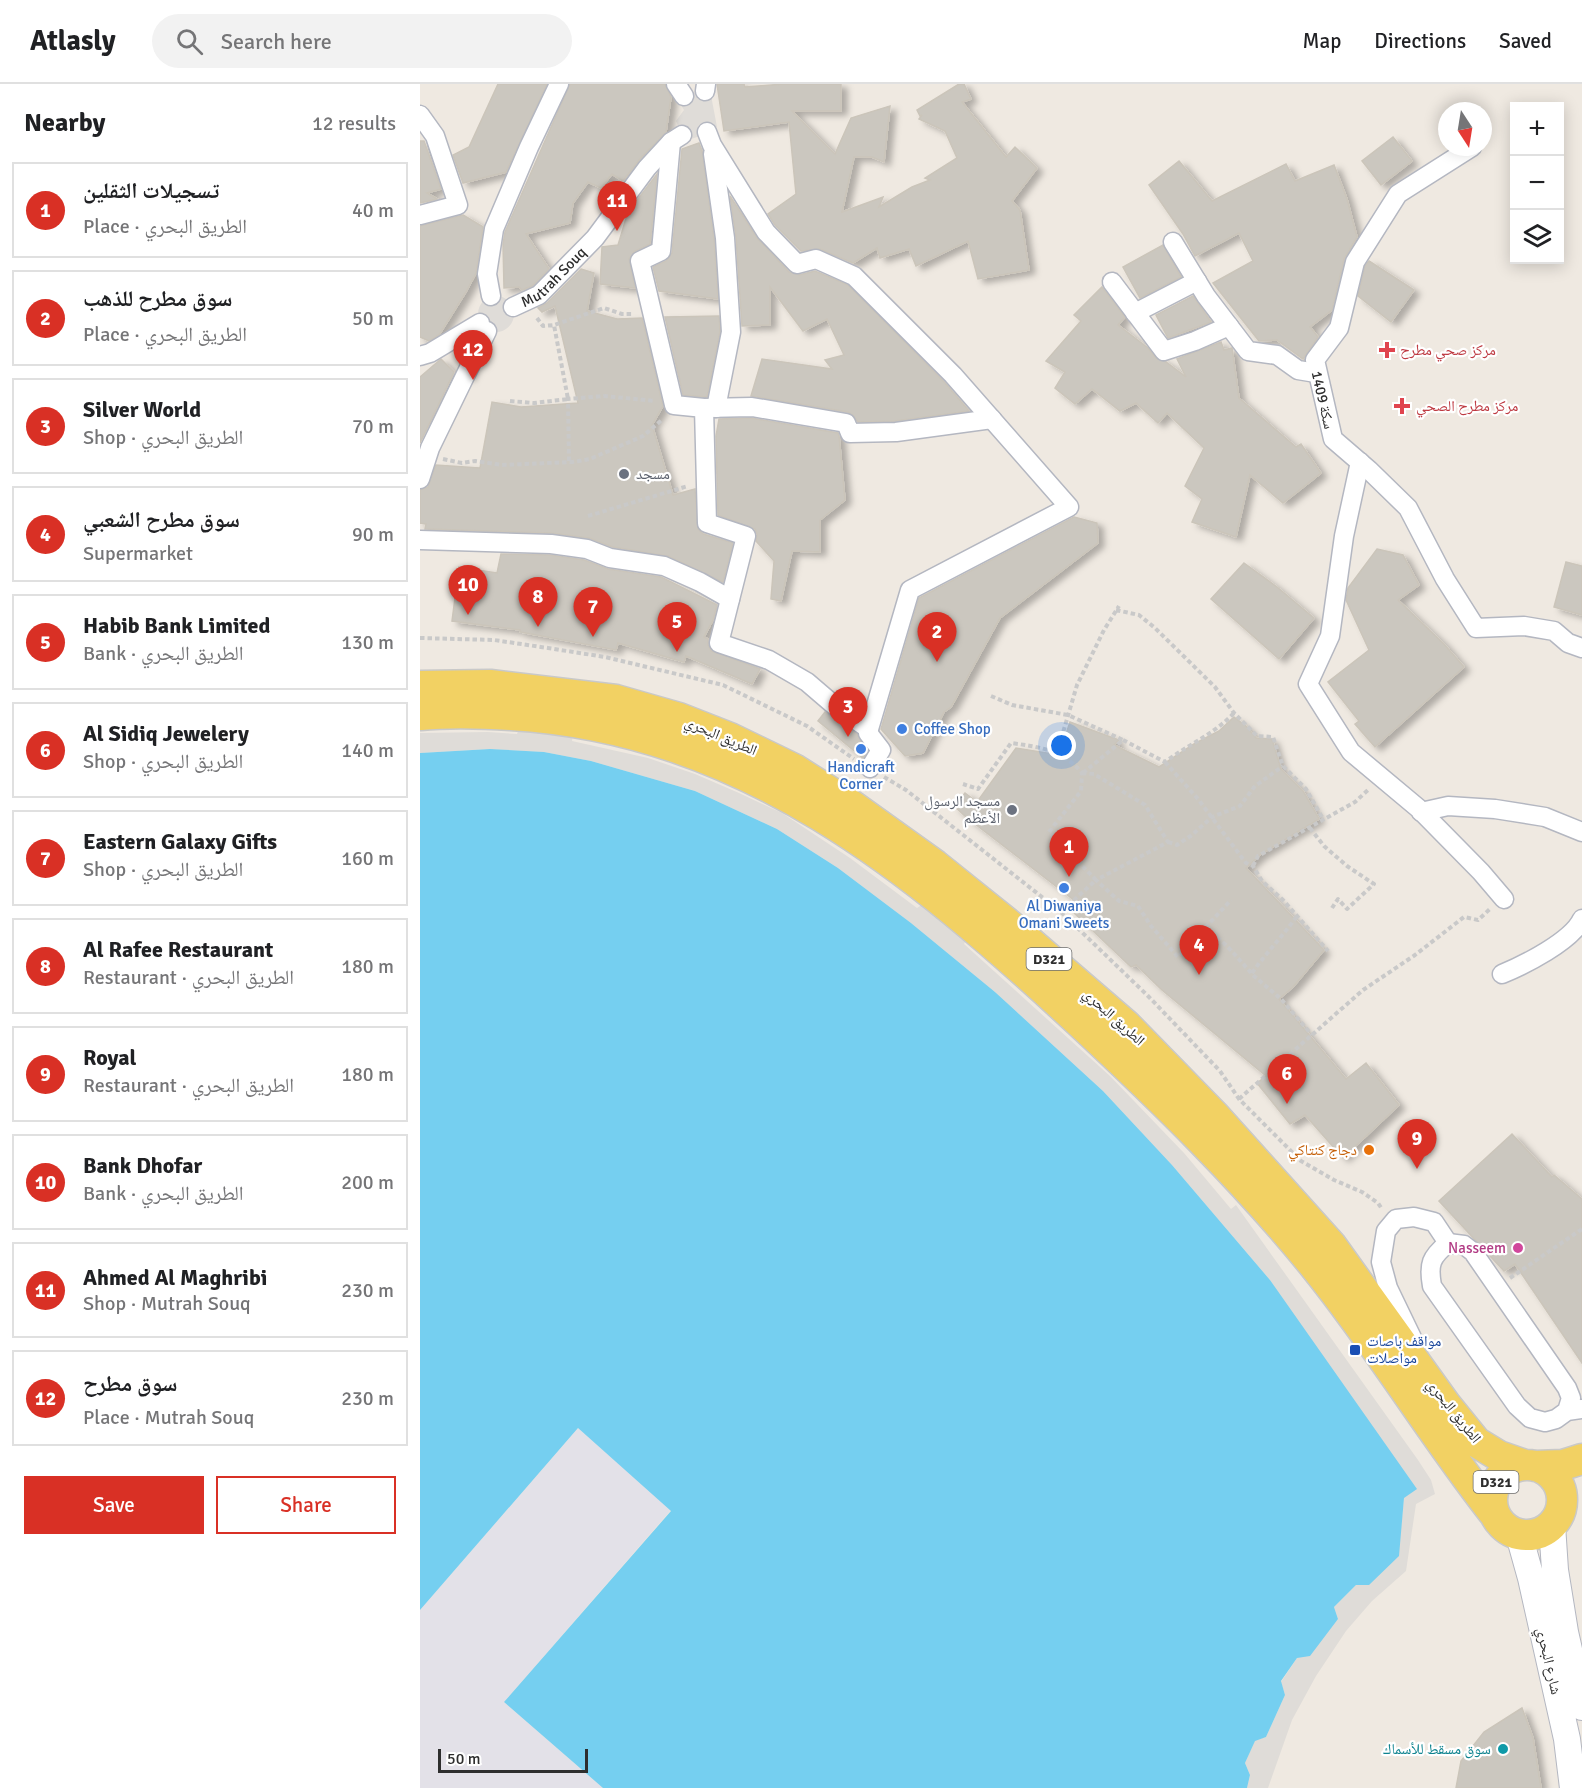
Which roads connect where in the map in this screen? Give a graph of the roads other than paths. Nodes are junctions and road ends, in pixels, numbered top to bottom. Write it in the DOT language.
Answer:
graph roads {
  1 [pos="559,84"];
  2 [pos="420,115"];
  3 [pos="1458,156"];
  4 [pos="420,215"];
  5 [pos="1173,242"];
  6 [pos="1197,281"];
  7 [pos="1112,282"];
  8 [pos="491,296"];
  9 [pos="513,307"];
  10 [pos="1135,313"];
  11 [pos="1229,326"];
  12 [pos="423,357"];
  13 [pos="1316,373"];
  14 [pos="710,408"];
  15 [pos="992,419"];
  16 [pos="1360,462"];
  17 [pos="420,479"];
  18 [pos="420,540"];
  19 [pos="730,599"];
  20 [pos="1582,648"];
  21 [pos="420,686"];
  22 [pos="420,715"];
  23 [pos="869,729"];
  24 [pos="870,768"];
  25 [pos="1421,812"];
  26 [pos="1582,831"];
  27 [pos="1500,902"];
  28 [pos="1582,919"];
  29 [pos="1502,974"];
  30 [pos="1448,1243"];
  31 [pos="1446,1405"];
  32 [pos="1575,1410"];
  33 [pos="1582,1459"];
  34 [pos="1530,1465"];
  35 [pos="1565,1511"];
  36 [pos="1493,1512"];
  37 [pos="1519,1535"];
  38 [pos="1574,1629"];
  39 [pos="1582,1707"];
  40 [pos="1573,1788"];
  1 -- 8 [label="street"];
  2 -- 4 [label="street"];
  3 -- 13 [label="street, 1409 سكة"];
  5 -- 6 [label="street"];
  6 -- 10 [label="street"];
  6 -- 11 [label="street"];
  7 -- 10 [label="street"];
  9 -- 14 [label="street, Mutrah Souq"];
  10 -- 11 [label="street"];
  11 -- 13 [label="street"];
  12 -- 17 [label="street"];
  13 -- 16 [label="street, 1409 سكة"];
  14 -- 15 [label="street"];
  14 -- 15 [label="street"];
  14 -- 19 [label="street"];
  15 -- 23 [label="street"];
  16 -- 20 [label="street, 1409 سكة"];
  16 -- 25 [label="street"];
  18 -- 19 [label="street"];
  19 -- 23 [label="street"];
  21 -- 31 [label="main road, الطريق البحري / D321"];
  22 -- 36 [label="main road, الطريق البحري / D321"];
  23 -- 24 [label="street"];
  25 -- 26 [label="street"];
  25 -- 27 [label="street"];
  28 -- 29 [label="street"];
  30 -- 31 [label="street"];
  30 -- 32 [label="street"];
  30 -- 32 [label="street"];
  31 -- 34 [label="main road, الطريق البحري / D321"];
  33 -- 34 [label="main road, D321"];
  34 -- 35 [label="main road, D321"];
  34 -- 36 [label="main road, D321"];
  35 -- 37 [label="main road"];
  35 -- 38 [label="street, شارع البحري"];
  36 -- 37 [label="main road, D321"];
  37 -- 40 [label="street, شارع البحري"];
  38 -- 39 [label="street, شارع البحري"];
}
